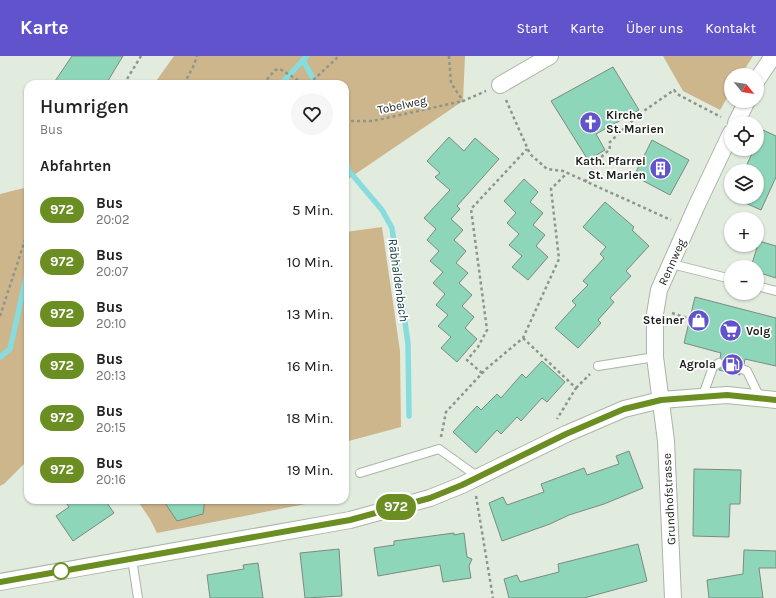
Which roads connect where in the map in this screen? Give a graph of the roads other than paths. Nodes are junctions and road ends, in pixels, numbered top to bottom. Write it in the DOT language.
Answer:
graph roads {
  1 [pos="550,56"];
  2 [pos="773,56"];
  3 [pos="764,70"];
  4 [pos="500,85"];
  5 [pos="724,141"];
  6 [pos="672,264"];
  7 [pos="724,277"];
  8 [pos="764,288"];
  9 [pos="776,291"];
  10 [pos="655,357"];
  11 [pos="719,363"];
  12 [pos="598,366"];
  13 [pos="742,369"];
  14 [pos="703,396"];
  15 [pos="760,398"];
  16 [pos="661,400"];
  17 [pos="776,400"];
  18 [pos="360,473"];
  19 [pos="478,477"];
  20 [pos="132,559"];
  21 [pos="0,582"];
  22 [pos="138,598"];
  23 [pos="674,598"];
  1 -- 4 [label="street"];
  2 -- 3 [label="street"];
  5 -- 6 [label="street, Rennweg"];
  6 -- 7 [label="lane"];
  6 -- 10 [label="street, Rennweg"];
  8 -- 9 [label="lane"];
  10 -- 12 [label="lane"];
  10 -- 16 [label="street, Rennweg"];
  11 -- 14 [label="lane"];
  13 -- 15 [label="lane"];
  14 -- 15 [label="street"];
  14 -- 16 [label="street"];
  15 -- 17 [label="street"];
  16 -- 19 [label="street"];
  16 -- 23 [label="street, Grundhofstrasse"];
  18 -- 19 [label="lane"];
  19 -- 20 [label="street"];
  20 -- 21 [label="street"];
  20 -- 22 [label="lane"];
}
